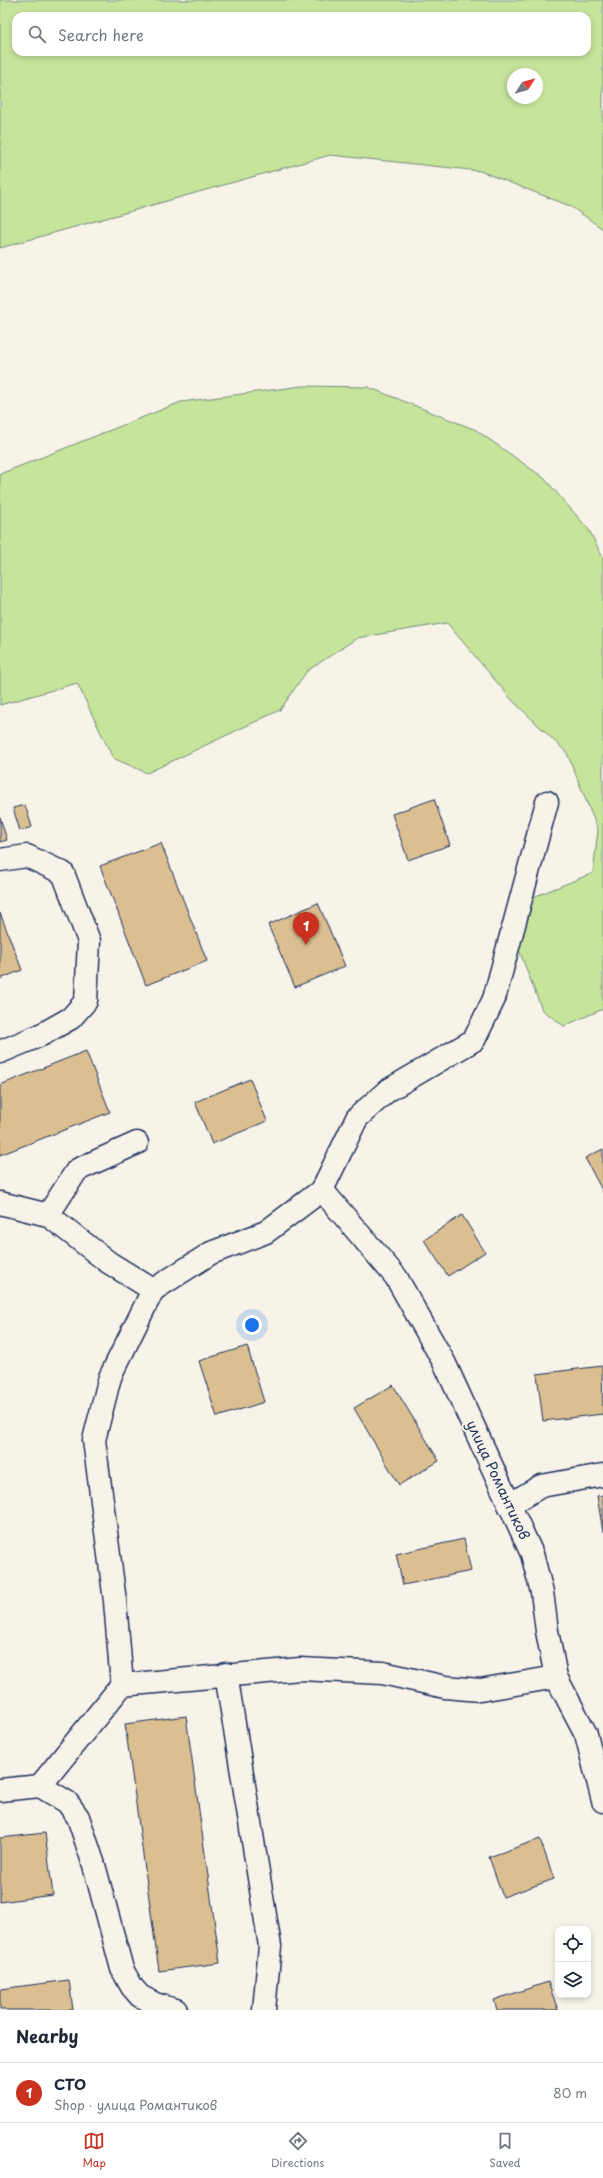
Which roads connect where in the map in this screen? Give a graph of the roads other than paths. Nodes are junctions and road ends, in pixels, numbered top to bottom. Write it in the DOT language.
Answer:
graph roads {
  1 [pos="547,802"];
  2 [pos="0,860"];
  3 [pos="0,1052"];
  4 [pos="137,1143"];
  5 [pos="322,1190"];
  6 [pos="0,1203"];
  7 [pos="48,1215"];
  8 [pos="153,1290"];
  9 [pos="603,1475"];
  10 [pos="509,1505"];
  11 [pos="226,1674"];
  12 [pos="556,1677"];
  13 [pos="122,1685"];
  14 [pos="595,1732"];
  15 [pos="40,1786"];
  16 [pos="0,1790"];
  17 [pos="603,1801"];
  18 [pos="176,2010"];
  19 [pos="264,2010"];
  1 -- 5 [label="street"];
  2 -- 3 [label="street"];
  4 -- 7 [label="street"];
  5 -- 8 [label="street"];
  5 -- 10 [label="street, улица Романтиков"];
  6 -- 7 [label="street"];
  7 -- 8 [label="street"];
  8 -- 13 [label="street"];
  9 -- 10 [label="street"];
  10 -- 12 [label="street, улица Романтиков"];
  11 -- 12 [label="street"];
  11 -- 13 [label="street"];
  11 -- 19 [label="street"];
  12 -- 14 [label="street, улица Романтиков"];
  13 -- 15 [label="street"];
  14 -- 17 [label="street, улица Романтиков"];
  15 -- 16 [label="street"];
  15 -- 18 [label="street"];
}
